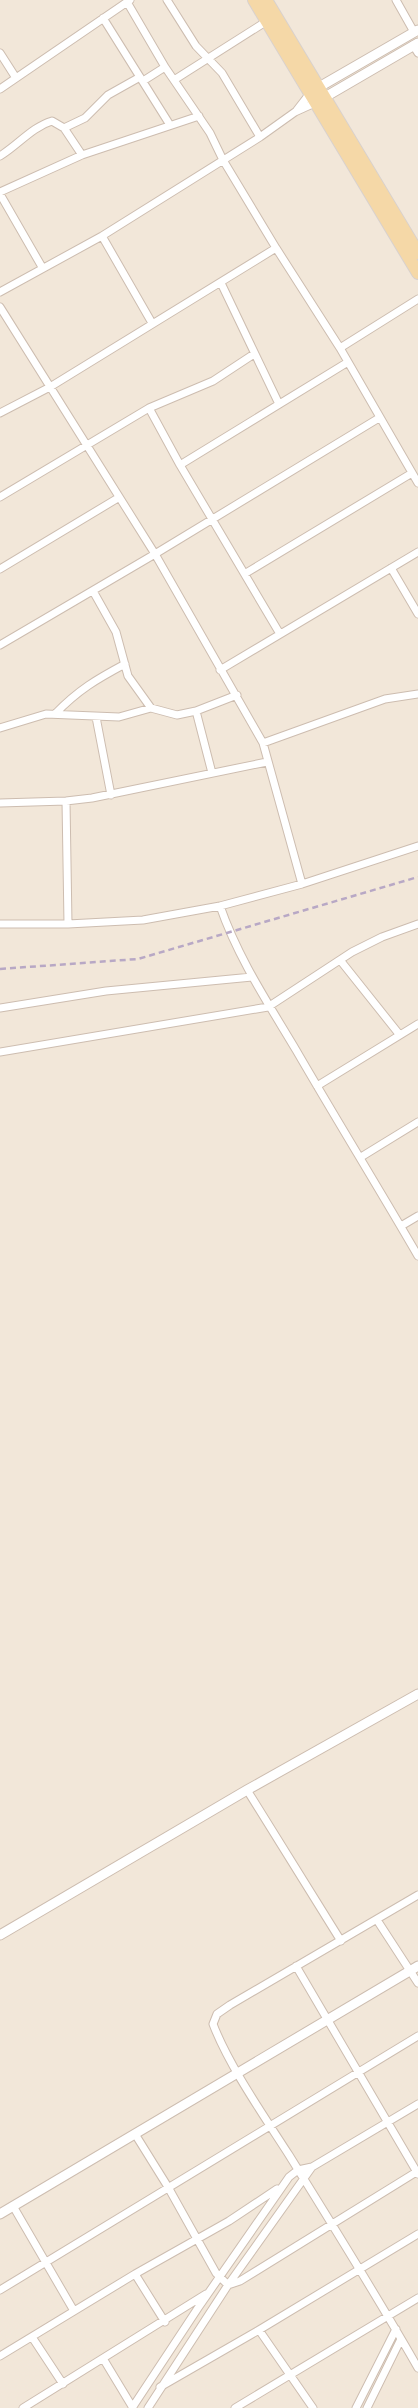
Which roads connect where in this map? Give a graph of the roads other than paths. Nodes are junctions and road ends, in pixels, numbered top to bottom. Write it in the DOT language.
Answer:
graph roads {
  1 [pos="167,0"];
  2 [pos="254,0"];
  3 [pos="396,0"];
  4 [pos="128,1"];
  5 [pos="268,1"];
  6 [pos="103,18"];
  7 [pos="267,21"];
  8 [pos="416,31"];
  9 [pos="416,47"];
  10 [pos="0,53"];
  11 [pos="207,59"];
  12 [pos="165,67"];
  13 [pos="16,78"];
  14 [pos="141,79"];
  15 [pos="174,80"];
  16 [pos="0,89"];
  17 [pos="318,95"];
  18 [pos="295,112"];
  19 [pos="199,116"];
  20 [pos="170,125"];
  21 [pos="64,128"];
  22 [pos="260,137"];
  23 [pos="82,155"];
  24 [pos="0,156"];
  25 [pos="223,160"];
  26 [pos="0,193"];
  27 [pos="102,236"];
  28 [pos="276,248"];
  29 [pos="418,252"];
  30 [pos="42,268"];
  31 [pos="418,273"];
  32 [pos="220,283"];
  33 [pos="0,292"];
  34 [pos="418,299"];
  35 [pos="0,307"];
  36 [pos="152,323"];
  37 [pos="340,348"];
  38 [pos="254,354"];
  39 [pos="348,362"];
  40 [pos="50,388"];
  41 [pos="279,404"];
  42 [pos="150,408"];
  43 [pos="0,413"];
  44 [pos="379,418"];
  45 [pos="86,444"];
  46 [pos="180,465"];
  47 [pos="412,474"];
  48 [pos="418,483"];
  49 [pos="0,497"];
  50 [pos="118,498"];
  51 [pos="212,519"];
  52 [pos="418,552"];
  53 [pos="155,554"];
  54 [pos="0,568"];
  55 [pos="392,568"];
  56 [pos="246,573"];
  57 [pos="93,591"];
  58 [pos="418,614"];
  59 [pos="280,634"];
  60 [pos="0,645"];
  61 [pos="125,664"];
  62 [pos="220,670"];
  63 [pos="418,694"];
  64 [pos="237,695"];
  65 [pos="150,708"];
  66 [pos="196,711"];
  67 [pos="55,714"];
  68 [pos="96,717"];
  69 [pos="0,728"];
  70 [pos="263,743"];
  71 [pos="267,762"];
  72 [pos="212,773"];
  73 [pos="111,795"];
  74 [pos="66,801"];
  75 [pos="0,803"];
  76 [pos="418,846"];
  77 [pos="302,884"];
  78 [pos="220,906"];
  79 [pos="0,924"];
  80 [pos="68,924"];
  81 [pos="417,927"];
  82 [pos="340,960"];
  83 [pos="252,976"];
  84 [pos="268,1007"];
  85 [pos="0,1008"];
  86 [pos="418,1024"];
  87 [pos="399,1034"];
  88 [pos="0,1052"];
  89 [pos="317,1086"];
  90 [pos="418,1122"];
  91 [pos="361,1157"];
  92 [pos="418,1216"];
  93 [pos="401,1226"];
  94 [pos="418,1256"];
  95 [pos="418,1694"];
  96 [pos="247,1790"];
  97 [pos="418,1895"];
  98 [pos="377,1920"];
  99 [pos="0,1935"];
  100 [pos="341,1941"];
  101 [pos="296,1966"];
  102 [pos="414,1968"];
  103 [pos="418,1983"];
  104 [pos="327,2020"];
  105 [pos="418,2036"];
  106 [pos="238,2072"];
  107 [pos="358,2074"];
  108 [pos="418,2104"];
  109 [pos="387,2122"];
  110 [pos="271,2127"];
  111 [pos="135,2134"];
  112 [pos="312,2167"];
  113 [pos="298,2170"];
  114 [pos="418,2172"];
  115 [pos="304,2178"];
  116 [pos="281,2186"];
  117 [pos="168,2187"];
  118 [pos="13,2206"];
  119 [pos="0,2214"];
  120 [pos="332,2222"];
  121 [pos="418,2234"];
  122 [pos="197,2239"];
  123 [pos="46,2262"];
  124 [pos="361,2269"];
  125 [pos="135,2274"];
  126 [pos="219,2278"];
  127 [pos="228,2285"];
  128 [pos="0,2290"];
  129 [pos="209,2293"];
  130 [pos="418,2298"];
  131 [pos="74,2311"];
  132 [pos="389,2315"];
  133 [pos="165,2322"];
  134 [pos="396,2328"];
  135 [pos="259,2330"];
  136 [pos="32,2337"];
  137 [pos="401,2339"];
  138 [pos="0,2356"];
  139 [pos="104,2360"];
  140 [pos="418,2368"];
  141 [pos="292,2375"];
  142 [pos="63,2384"];
  143 [pos="160,2387"];
  144 [pos="131,2407"];
  145 [pos="23,2408"];
  146 [pos="148,2408"];
  147 [pos="235,2408"];
  148 [pos="313,2408"];
  149 [pos="356,2408"];
  150 [pos="367,2408"];
  1 -- 11 [label="street"];
  2 -- 7 [label="main road"];
  3 -- 8 [label="street"];
  4 -- 6 [label="street"];
  4 -- 12 [label="street"];
  5 -- 17 [label="main road"];
  6 -- 13 [label="street"];
  6 -- 14 [label="street"];
  7 -- 11 [label="street"];
  7 -- 17 [label="main road"];
  8 -- 17 [label="street"];
  9 -- 17 [label="street"];
  10 -- 13 [label="street"];
  11 -- 15 [label="street"];
  11 -- 22 [label="street"];
  12 -- 14 [label="street"];
  12 -- 15 [label="street"];
  13 -- 16 [label="street"];
  14 -- 20 [label="street"];
  14 -- 21 [label="street"];
  15 -- 19 [label="street"];
  17 -- 18 [label="street"];
  17 -- 18 [label="street"];
  17 -- 29 [label="main road"];
  17 -- 31 [label="main road"];
  18 -- 22 [label="street"];
  19 -- 20 [label="street"];
  19 -- 25 [label="street"];
  20 -- 23 [label="street"];
  21 -- 23 [label="street"];
  21 -- 24 [label="street"];
  22 -- 25 [label="street"];
  23 -- 26 [label="street"];
  25 -- 27 [label="street"];
  25 -- 28 [label="street"];
  26 -- 30 [label="street"];
  27 -- 30 [label="street"];
  27 -- 36 [label="street"];
  28 -- 32 [label="street"];
  28 -- 37 [label="street"];
  30 -- 33 [label="street"];
  32 -- 36 [label="street"];
  32 -- 38 [label="street"];
  34 -- 37 [label="street"];
  35 -- 40 [label="street"];
  36 -- 40 [label="street"];
  37 -- 39 [label="street"];
  38 -- 41 [label="street"];
  38 -- 42 [label="street"];
  39 -- 41 [label="street"];
  39 -- 44 [label="street"];
  40 -- 43 [label="street"];
  40 -- 45 [label="street"];
  41 -- 46 [label="street"];
  42 -- 45 [label="street"];
  42 -- 46 [label="street"];
  44 -- 47 [label="street"];
  44 -- 51 [label="street"];
  45 -- 49 [label="street"];
  45 -- 50 [label="street"];
  46 -- 51 [label="street"];
  47 -- 48 [label="street"];
  47 -- 56 [label="street"];
  50 -- 53 [label="street"];
  50 -- 54 [label="street"];
  51 -- 53 [label="street"];
  51 -- 56 [label="street"];
  52 -- 55 [label="street"];
  53 -- 57 [label="street"];
  53 -- 62 [label="street"];
  55 -- 58 [label="street"];
  55 -- 59 [label="street"];
  56 -- 59 [label="street"];
  57 -- 60 [label="street"];
  57 -- 61 [label="street"];
  59 -- 62 [label="street"];
  61 -- 65 [label="street"];
  61 -- 67 [label="street"];
  62 -- 64 [label="street"];
  63 -- 70 [label="street"];
  64 -- 66 [label="street"];
  64 -- 70 [label="street"];
  65 -- 66 [label="street"];
  65 -- 68 [label="street"];
  66 -- 72 [label="street"];
  67 -- 68 [label="street"];
  67 -- 69 [label="street"];
  68 -- 73 [label="street"];
  70 -- 71 [label="street"];
  71 -- 72 [label="street"];
  71 -- 77 [label="street"];
  72 -- 73 [label="street"];
  73 -- 74 [label="street"];
  74 -- 75 [label="street"];
  74 -- 80 [label="street"];
  76 -- 77 [label="street"];
  77 -- 78 [label="street"];
  78 -- 80 [label="street"];
  78 -- 83 [label="street"];
  79 -- 80 [label="street"];
  81 -- 82 [label="street"];
  82 -- 84 [label="street"];
  82 -- 87 [label="street"];
  83 -- 84 [label="street"];
  83 -- 85 [label="street"];
  84 -- 88 [label="street"];
  84 -- 89 [label="street"];
  86 -- 87 [label="street"];
  87 -- 89 [label="street"];
  89 -- 91 [label="street"];
  90 -- 91 [label="street"];
  91 -- 93 [label="street"];
  92 -- 93 [label="street"];
  93 -- 94 [label="street"];
  95 -- 96 [label="street"];
  96 -- 99 [label="street"];
  96 -- 100 [label="street"];
  97 -- 98 [label="street"];
  98 -- 100 [label="street"];
  98 -- 102 [label="street"];
  100 -- 101 [label="street"];
  101 -- 104 [label="street"];
  101 -- 106 [label="street"];
  102 -- 103 [label="street"];
  102 -- 104 [label="street"];
  104 -- 106 [label="street"];
  104 -- 107 [label="street"];
  105 -- 107 [label="street"];
  106 -- 110 [label="street"];
  106 -- 111 [label="street"];
  107 -- 109 [label="street"];
  107 -- 110 [label="street"];
  108 -- 109 [label="street"];
  109 -- 112 [label="street"];
  109 -- 114 [label="street"];
  110 -- 113 [label="street"];
  110 -- 117 [label="street"];
  111 -- 117 [label="street"];
  111 -- 118 [label="street"];
  112 -- 113 [label="street"];
  112 -- 115 [label="street"];
  113 -- 115 [label="street"];
  113 -- 116 [label="street"];
  114 -- 120 [label="street"];
  115 -- 120 [label="street"];
  115 -- 127 [label="street"];
  116 -- 122 [label="street"];
  116 -- 126 [label="street"];
  117 -- 122 [label="street"];
  117 -- 123 [label="street"];
  118 -- 119 [label="street"];
  118 -- 123 [label="street"];
  120 -- 124 [label="street"];
  120 -- 127 [label="street"];
  121 -- 124 [label="street"];
  122 -- 125 [label="street"];
  122 -- 126 [label="street"];
  123 -- 128 [label="street"];
  123 -- 131 [label="street"];
  124 -- 132 [label="street"];
  124 -- 135 [label="street"];
  125 -- 131 [label="street"];
  125 -- 133 [label="street"];
  126 -- 127 [label="street"];
  126 -- 129 [label="street"];
  127 -- 143 [label="street"];
  129 -- 133 [label="street"];
  129 -- 144 [label="street"];
  130 -- 132 [label="street"];
  131 -- 136 [label="street"];
  132 -- 134 [label="street"];
  132 -- 141 [label="street"];
  133 -- 139 [label="street"];
  134 -- 137 [label="street"];
  134 -- 149 [label="street"];
  135 -- 141 [label="street"];
  135 -- 143 [label="street"];
  136 -- 138 [label="street"];
  136 -- 142 [label="street"];
  137 -- 140 [label="street"];
  137 -- 150 [label="street"];
  139 -- 142 [label="street"];
  139 -- 144 [label="street"];
  141 -- 147 [label="street"];
  141 -- 148 [label="street"];
  142 -- 145 [label="street"];
  143 -- 146 [label="street"];
}
